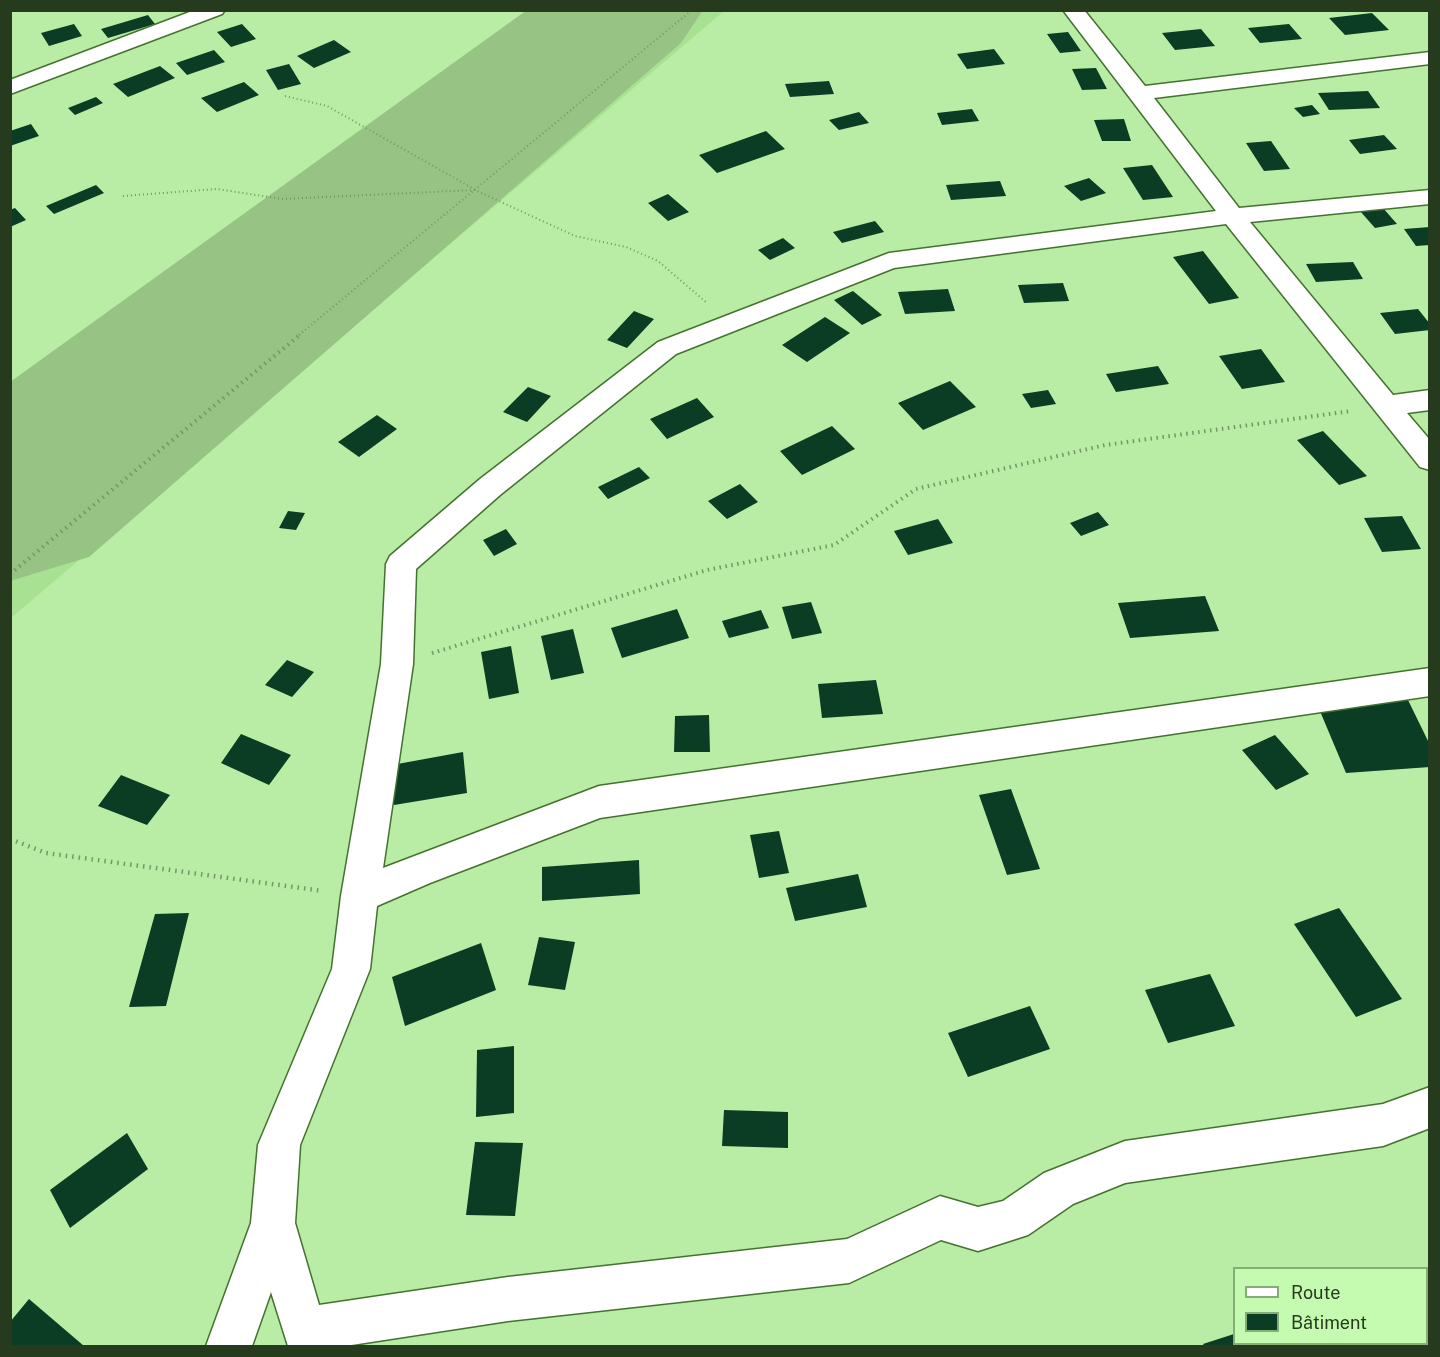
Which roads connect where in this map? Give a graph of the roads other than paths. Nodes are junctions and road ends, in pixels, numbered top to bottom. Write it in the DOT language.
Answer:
graph roads {
  1 [pos="215,10"];
  2 [pos="1073,10"];
  3 [pos="1430,58"];
  4 [pos="16,83"];
  5 [pos="1139,93"];
  6 [pos="1430,197"];
  7 [pos="1232,216"];
  8 [pos="1430,400"];
  9 [pos="1387,406"];
  10 [pos="1430,460"];
  11 [pos="1430,682"];
  12 [pos="360,896"];
  13 [pos="1430,1107"];
  14 [pos="273,1223"];
  15 [pos="229,1347"];
  1 -- 4 [label="street"];
  2 -- 5 [label="street"];
  3 -- 5 [label="street"];
  5 -- 7 [label="street"];
  6 -- 7 [label="street"];
  7 -- 9 [label="street"];
  7 -- 12 [label="street"];
  8 -- 9 [label="street"];
  9 -- 10 [label="street"];
  11 -- 12 [label="street"];
  12 -- 14 [label="street"];
  13 -- 14 [label="street"];
  14 -- 15 [label="street"];
}
